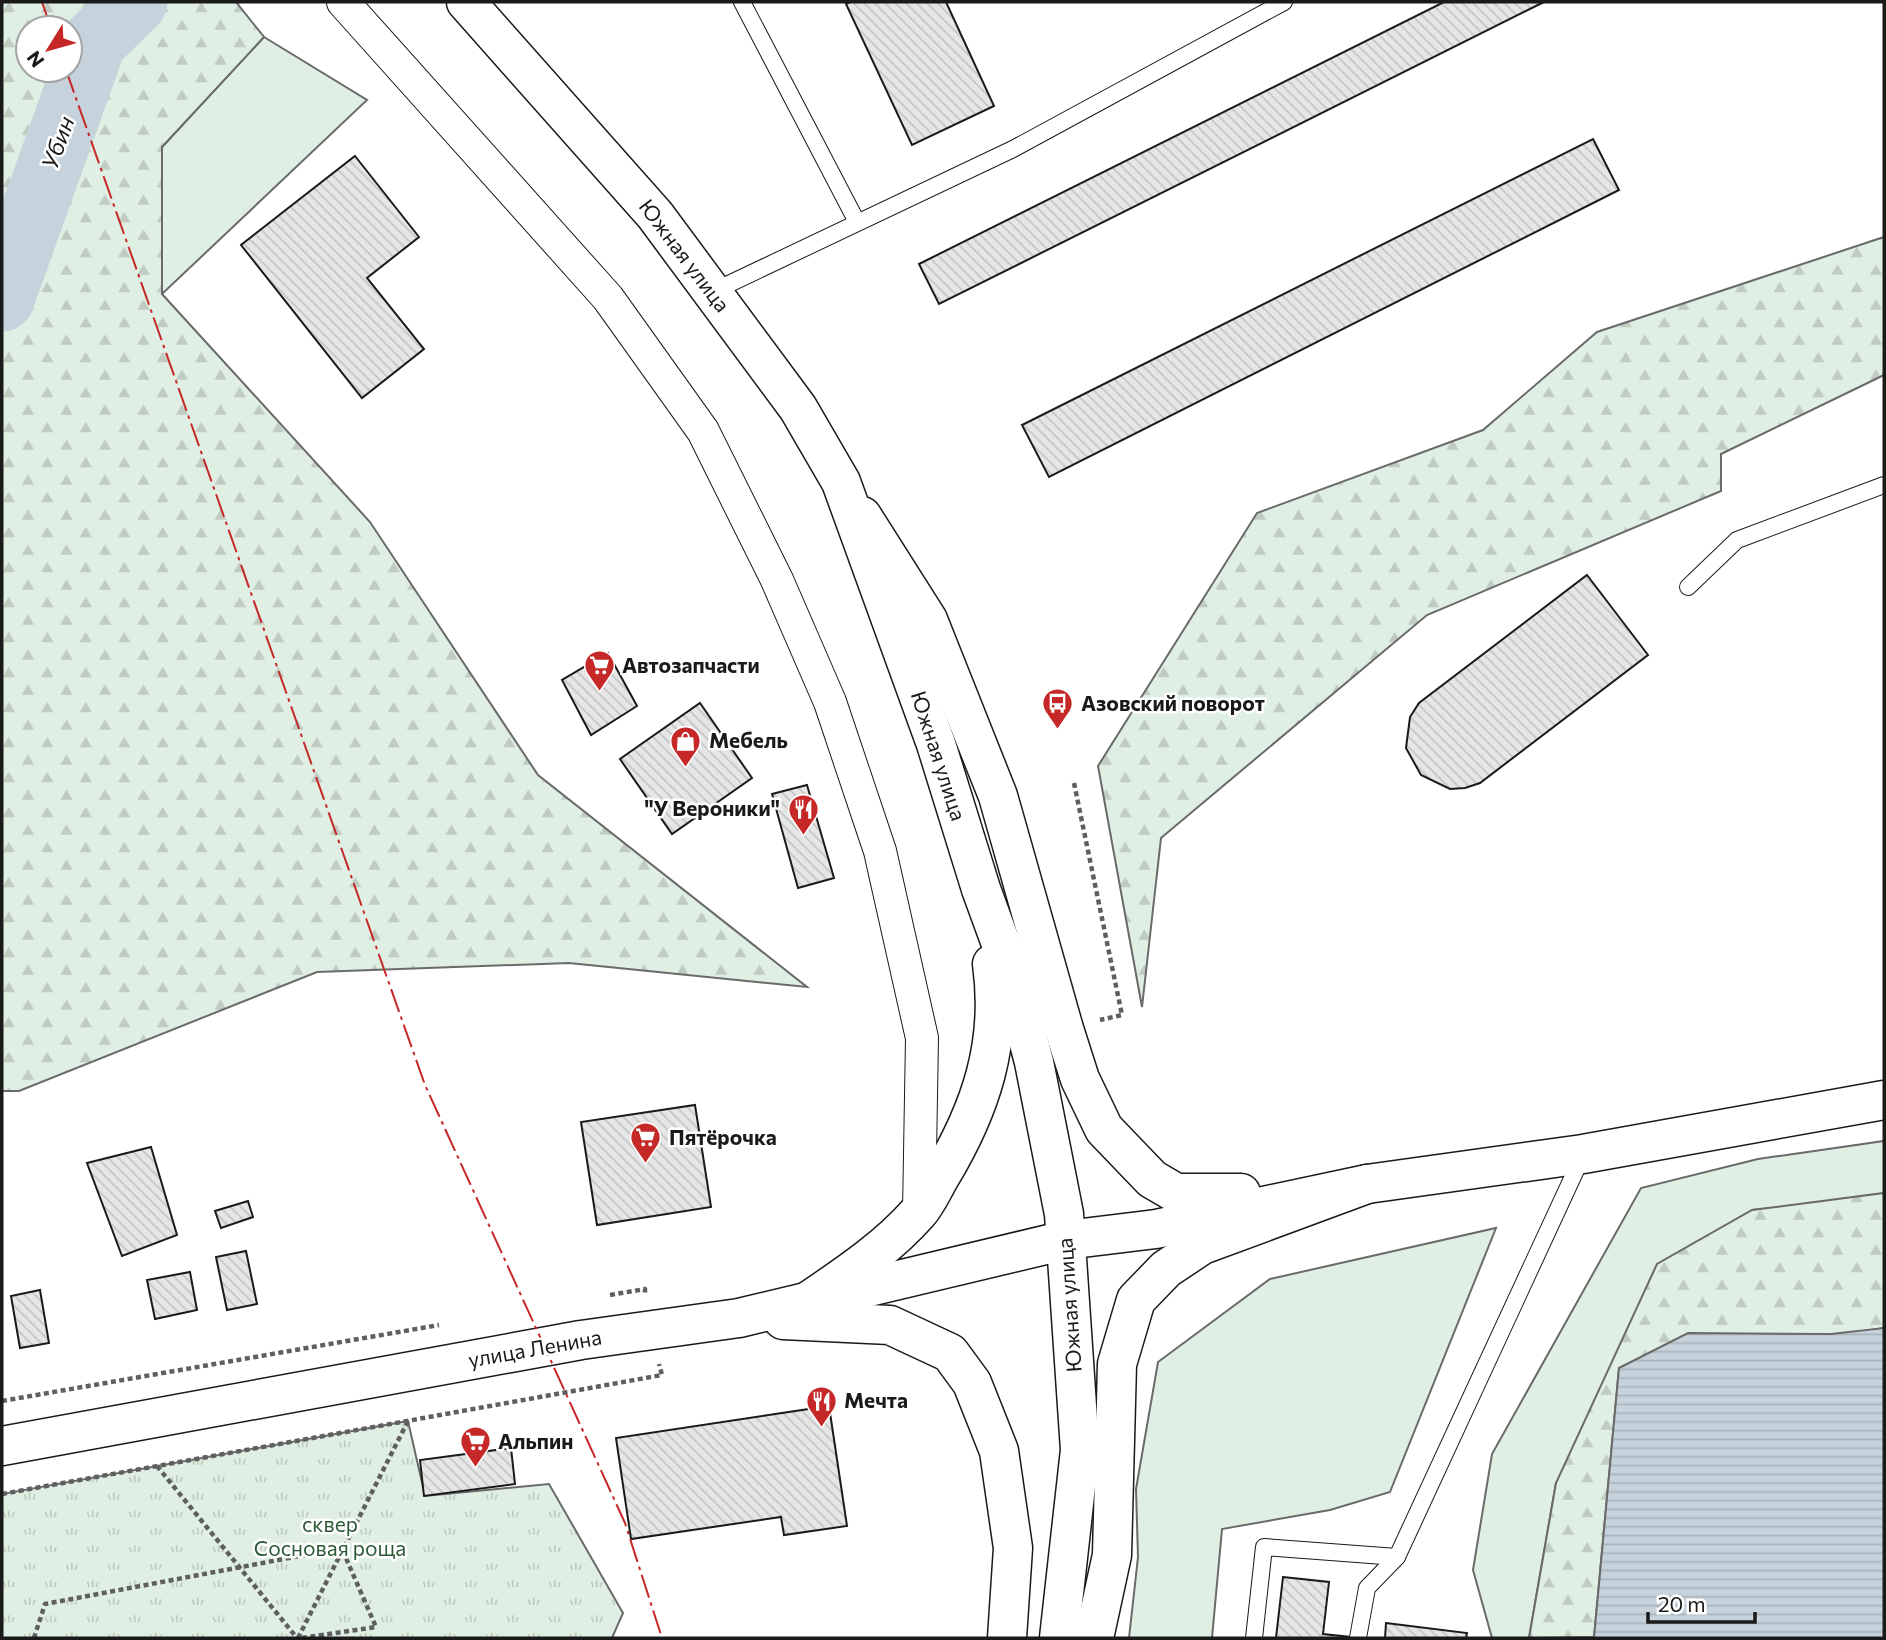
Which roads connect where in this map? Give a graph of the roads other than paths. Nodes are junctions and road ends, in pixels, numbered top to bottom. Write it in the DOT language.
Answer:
graph roads {
  1 [pos="343,2"];
  2 [pos="466,2"];
  3 [pos="742,2"];
  4 [pos="1284,2"];
  5 [pos="857,222"];
  6 [pos="712,292"];
  7 [pos="841,482"];
  8 [pos="1884,485"];
  9 [pos="1688,587"];
  10 [pos="981,889"];
  11 [pos="1884,1100"];
  12 [pos="1583,1154"];
  13 [pos="1367,1184"];
  14 [pos="1320,1192"];
  15 [pos="919,1212"];
  16 [pos="1066,1240"];
  17 [pos="810,1300"];
  18 [pos="739,1318"];
  19 [pos="2,1446"];
  20 [pos="1397,1557"];
  21 [pos="1007,1638"];
  22 [pos="1059,1638"];
  23 [pos="1094,1638"];
  24 [pos="1254,1638"];
  25 [pos="1358,1638"];
  1 -- 15 [label="street"];
  2 -- 6 [label="main road, Южная улица"];
  3 -- 5 [label="lane"];
  4 -- 5 [label="lane"];
  5 -- 6 [label="lane"];
  6 -- 7 [label="main road, Южная улица"];
  7 -- 10 [label="main road, Южная улица"];
  7 -- 14 [label="main road"];
  8 -- 9 [label="lane"];
  10 -- 15 [label="main road"];
  10 -- 16 [label="main road, Южная улица"];
  11 -- 12 [label="main road"];
  12 -- 13 [label="main road"];
  12 -- 20 [label="lane"];
  13 -- 14 [label="main road"];
  13 -- 23 [label="main road"];
  14 -- 16 [label="main road, улица Ленина"];
  15 -- 17 [label="main road"];
  16 -- 17 [label="main road, улица Ленина"];
  16 -- 22 [label="main road, Южная улица"];
  17 -- 18 [label="main road, улица Ленина"];
  18 -- 19 [label="main road, улица Ленина"];
  18 -- 21 [label="main road"];
  20 -- 24 [label="lane"];
  20 -- 25 [label="lane"];
}
